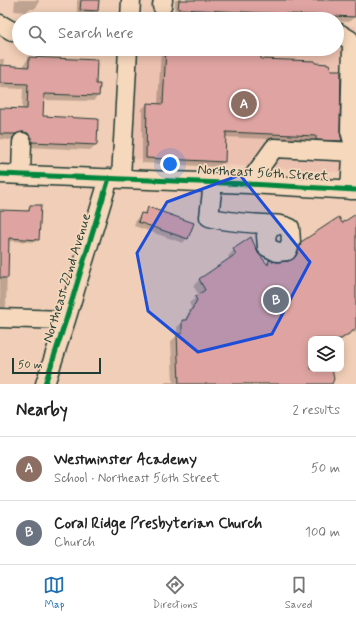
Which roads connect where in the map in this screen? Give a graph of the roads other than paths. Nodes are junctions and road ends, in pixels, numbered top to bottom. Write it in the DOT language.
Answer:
graph roads {
  1 [pos="131,0"];
  2 [pos="130,12"];
  3 [pos="0,24"];
  4 [pos="12,31"];
  5 [pos="344,36"];
  6 [pos="127,56"];
  7 [pos="22,142"];
  8 [pos="354,152"];
  9 [pos="0,174"];
  10 [pos="21,175"];
  11 [pos="115,178"];
  12 [pos="213,183"];
  13 [pos="248,184"];
  14 [pos="353,190"];
  15 [pos="271,225"];
  16 [pos="0,318"];
  17 [pos="66,320"];
  18 [pos="45,384"];
  1 -- 2 [label="street"];
  3 -- 4 [label="street"];
  5 -- 8 [label="street"];
  6 -- 11 [label="street, Northeast 22nd Avenue"];
  7 -- 10 [label="street"];
  8 -- 13 [label="street"];
  8 -- 14 [label="street"];
  9 -- 10 [label="street, Northeast 56th Street"];
  10 -- 11 [label="street, Northeast 56th Street"];
  11 -- 12 [label="street, Northeast 56th Street"];
  11 -- 17 [label="street, Northeast 22nd Avenue"];
  12 -- 13 [label="street, Northeast 56th Street"];
  12 -- 15 [label="street"];
  13 -- 14 [label="street, Northeast 56th Street"];
  16 -- 17 [label="street"];
  17 -- 18 [label="street, Northeast 22nd Avenue"];
}
